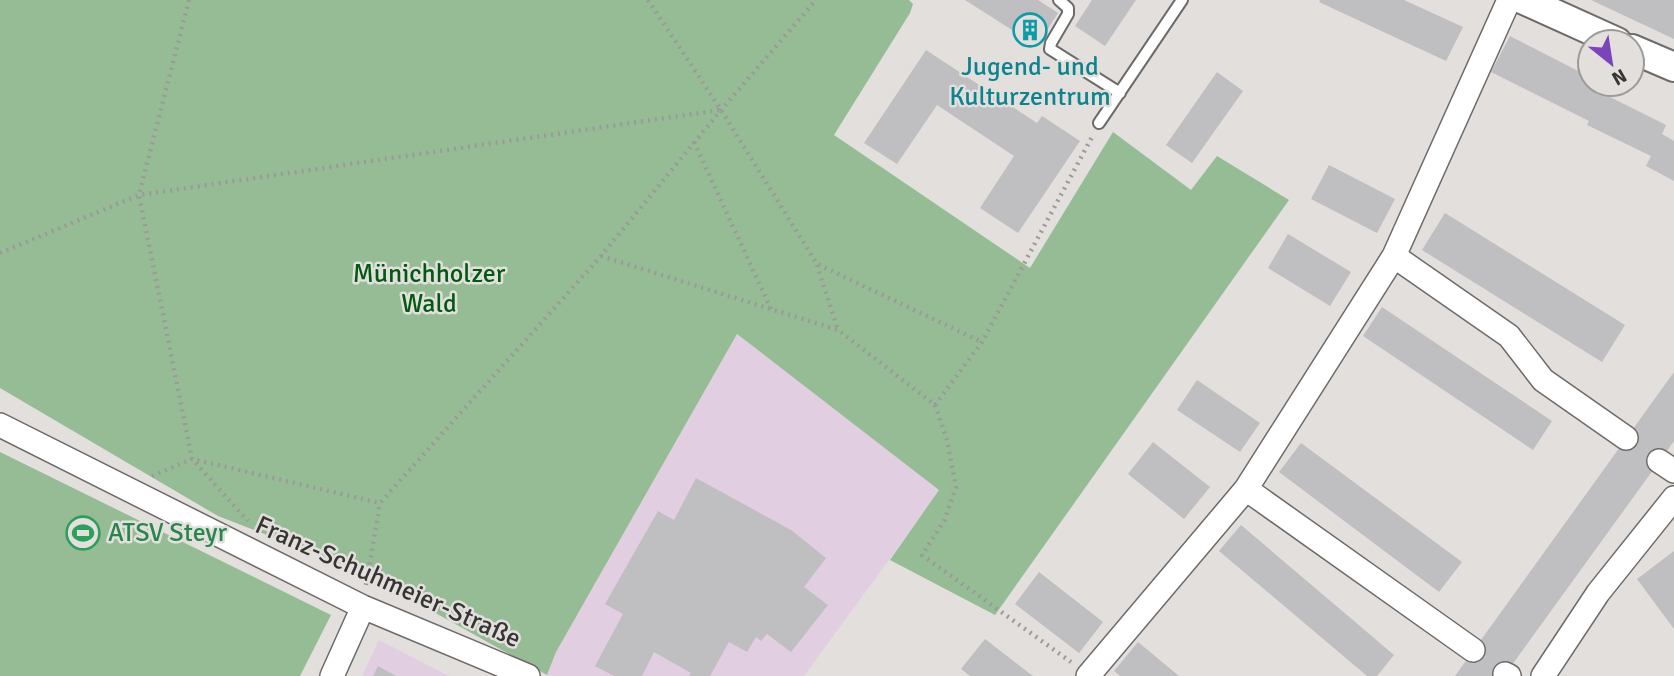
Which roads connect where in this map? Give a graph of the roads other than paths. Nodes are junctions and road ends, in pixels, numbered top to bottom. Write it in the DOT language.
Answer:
graph roads {
  1 [pos="1059,0"];
  2 [pos="1182,0"];
  3 [pos="1509,0"];
  4 [pos="1524,0"];
  5 [pos="1587,28"];
  6 [pos="1646,55"];
  7 [pos="1674,68"];
  8 [pos="1120,93"];
  9 [pos="1099,123"];
  10 [pos="1394,256"];
  11 [pos="0,425"];
  12 [pos="1626,438"];
  13 [pos="1246,489"];
  14 [pos="1674,498"];
  15 [pos="363,607"];
  16 [pos="1473,650"];
  17 [pos="332,676"];
  18 [pos="528,676"];
  19 [pos="1089,676"];
  20 [pos="1544,676"];
  1 -- 8 [label="lane"];
  2 -- 8 [label="lane"];
  3 -- 10 [label="street"];
  4 -- 5 [label="street"];
  6 -- 7 [label="street"];
  8 -- 9 [label="lane"];
  10 -- 12 [label="street"];
  10 -- 13 [label="street"];
  11 -- 15 [label="street, Franz-Schuhmeier-Straße"];
  13 -- 16 [label="street"];
  13 -- 19 [label="street"];
  14 -- 20 [label="street"];
  15 -- 17 [label="street"];
  15 -- 18 [label="street, Franz-Schuhmeier-Straße"];
}
